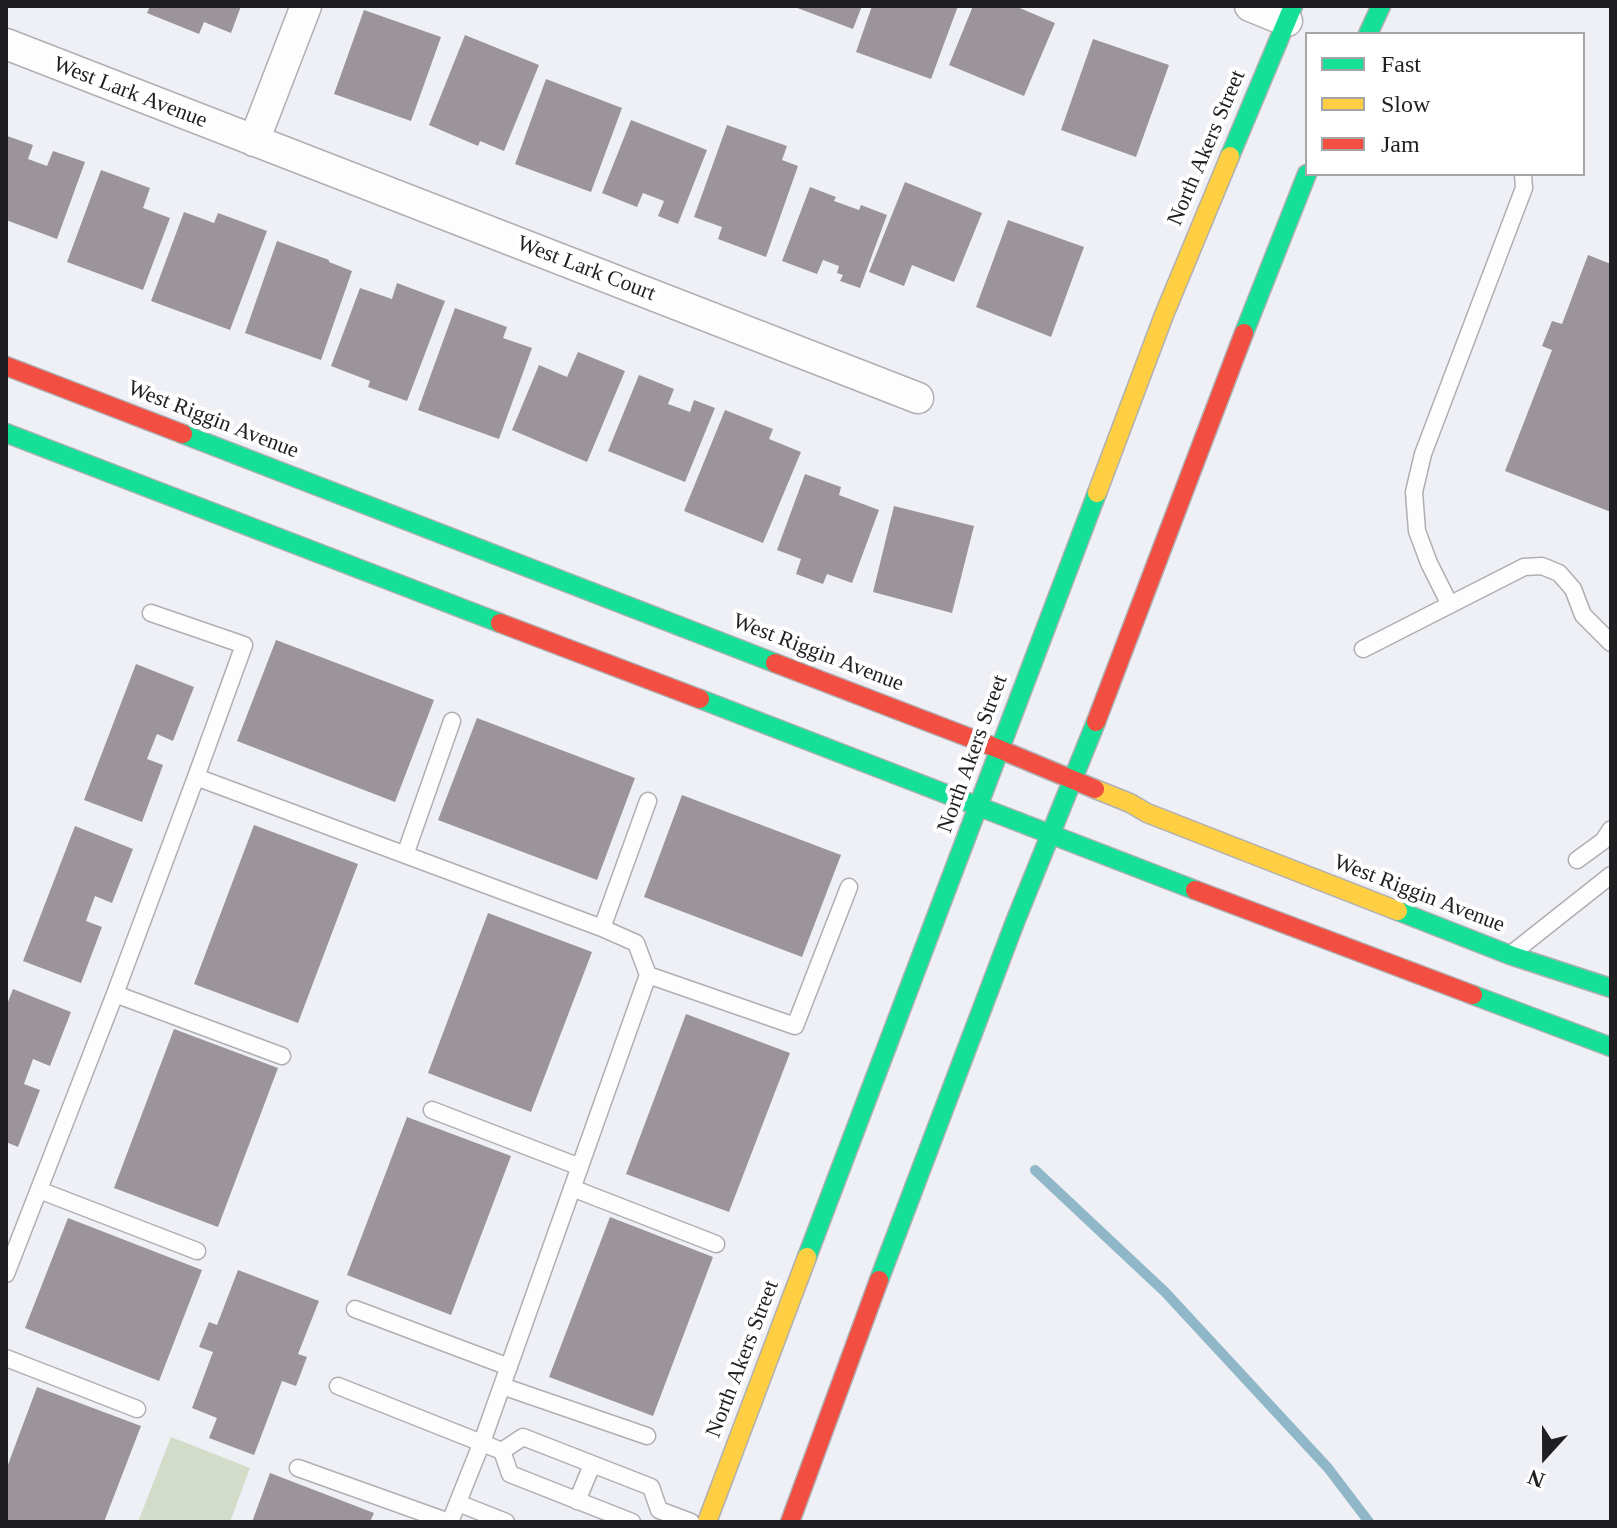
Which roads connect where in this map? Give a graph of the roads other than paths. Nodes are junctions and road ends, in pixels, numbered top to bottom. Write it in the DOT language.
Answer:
graph roads {
  1 [pos="306,6"];
  2 [pos="1250,6"];
  3 [pos="1379,10"];
  4 [pos="1290,13"];
  5 [pos="1369,32"];
  6 [pos="1388,32"];
  7 [pos="6,44"];
  8 [pos="254,141"];
  9 [pos="1306,176"];
  10 [pos="1523,176"];
  11 [pos="6,366"];
  12 [pos="918,398"];
  13 [pos="6,433"];
  14 [pos="1450,605"];
  15 [pos="151,613"];
  16 [pos="1611,643"];
  17 [pos="1363,649"];
  18 [pos="452,721"];
  19 [pos="999,749"];
  20 [pos="196,777"];
  21 [pos="1074,780"];
  22 [pos="648,801"];
  23 [pos="978,806"];
  24 [pos="1611,829"];
  25 [pos="1050,835"];
  26 [pos="405,855"];
  27 [pos="1577,860"];
  28 [pos="1611,875"];
  29 [pos="849,887"];
  30 [pos="602,928"];
  31 [pos="1510,955"];
  32 [pos="648,975"];
  33 [pos="1611,988"];
  34 [pos="115,994"];
  35 [pos="1611,1047"];
  36 [pos="282,1056"];
  37 [pos="432,1110"];
  38 [pos="580,1167"];
  39 [pos="572,1188"];
  40 [pos="39,1190"];
  41 [pos="716,1244"];
  42 [pos="197,1251"];
  43 [pos="6,1274"];
  44 [pos="355,1309"];
  45 [pos="6,1358"];
  46 [pos="509,1367"];
  47 [pos="338,1386"];
  48 [pos="502,1386"];
  49 [pos="137,1409"];
  50 [pos="647,1436"];
  51 [pos="482,1442"];
  52 [pos="502,1451"];
  53 [pos="592,1465"];
  54 [pos="298,1468"];
  55 [pos="577,1501"];
  56 [pos="458,1503"];
  57 [pos="659,1510"];
  58 [pos="450,1522"];
  59 [pos="506,1522"];
  60 [pos="632,1522"];
  61 [pos="642,1522"];
  62 [pos="691,1522"];
  63 [pos="707,1522"];
  64 [pos="790,1522"];
  1 -- 8 [label="street"];
  2 -- 4 [label="street"];
  3 -- 5 [label="main road"];
  3 -- 6 [label="lane"];
  4 -- 19 [label="main road, North Akers Street"];
  7 -- 8 [label="street, West Lark Avenue"];
  8 -- 12 [label="street, West Lark Court"];
  9 -- 21 [label="main road"];
  10 -- 14 [label="lane"];
  11 -- 19 [label="main road, West Riggin Avenue"];
  13 -- 23 [label="main road"];
  14 -- 16 [label="lane"];
  14 -- 17 [label="lane"];
  15 -- 20 [label="lane"];
  18 -- 26 [label="lane"];
  19 -- 21 [label="main road, West Riggin Avenue"];
  19 -- 23 [label="main road, North Akers Street"];
  20 -- 26 [label="lane"];
  20 -- 34 [label="lane"];
  21 -- 25 [label="main road"];
  21 -- 31 [label="main road, West Riggin Avenue"];
  22 -- 30 [label="lane"];
  23 -- 25 [label="main road"];
  23 -- 63 [label="main road, North Akers Street"];
  24 -- 27 [label="lane"];
  25 -- 35 [label="main road"];
  25 -- 64 [label="main road"];
  26 -- 30 [label="lane"];
  28 -- 31 [label="lane"];
  29 -- 32 [label="lane"];
  30 -- 32 [label="lane"];
  31 -- 33 [label="main road, West Riggin Avenue"];
  32 -- 38 [label="lane"];
  34 -- 36 [label="lane"];
  34 -- 40 [label="lane"];
  37 -- 38 [label="lane"];
  38 -- 39 [label="lane"];
  39 -- 41 [label="lane"];
  39 -- 46 [label="lane"];
  40 -- 42 [label="lane"];
  40 -- 43 [label="lane"];
  44 -- 46 [label="lane"];
  45 -- 49 [label="lane"];
  46 -- 48 [label="lane"];
  47 -- 51 [label="lane"];
  48 -- 50 [label="lane"];
  48 -- 51 [label="lane"];
  51 -- 52 [label="lane"];
  51 -- 56 [label="lane"];
  52 -- 53 [label="lane"];
  52 -- 55 [label="lane"];
  53 -- 55 [label="lane"];
  53 -- 57 [label="lane"];
  54 -- 58 [label="lane"];
  55 -- 60 [label="lane"];
  56 -- 58 [label="lane"];
  56 -- 59 [label="lane"];
  57 -- 61 [label="lane"];
  57 -- 62 [label="lane"];
}
